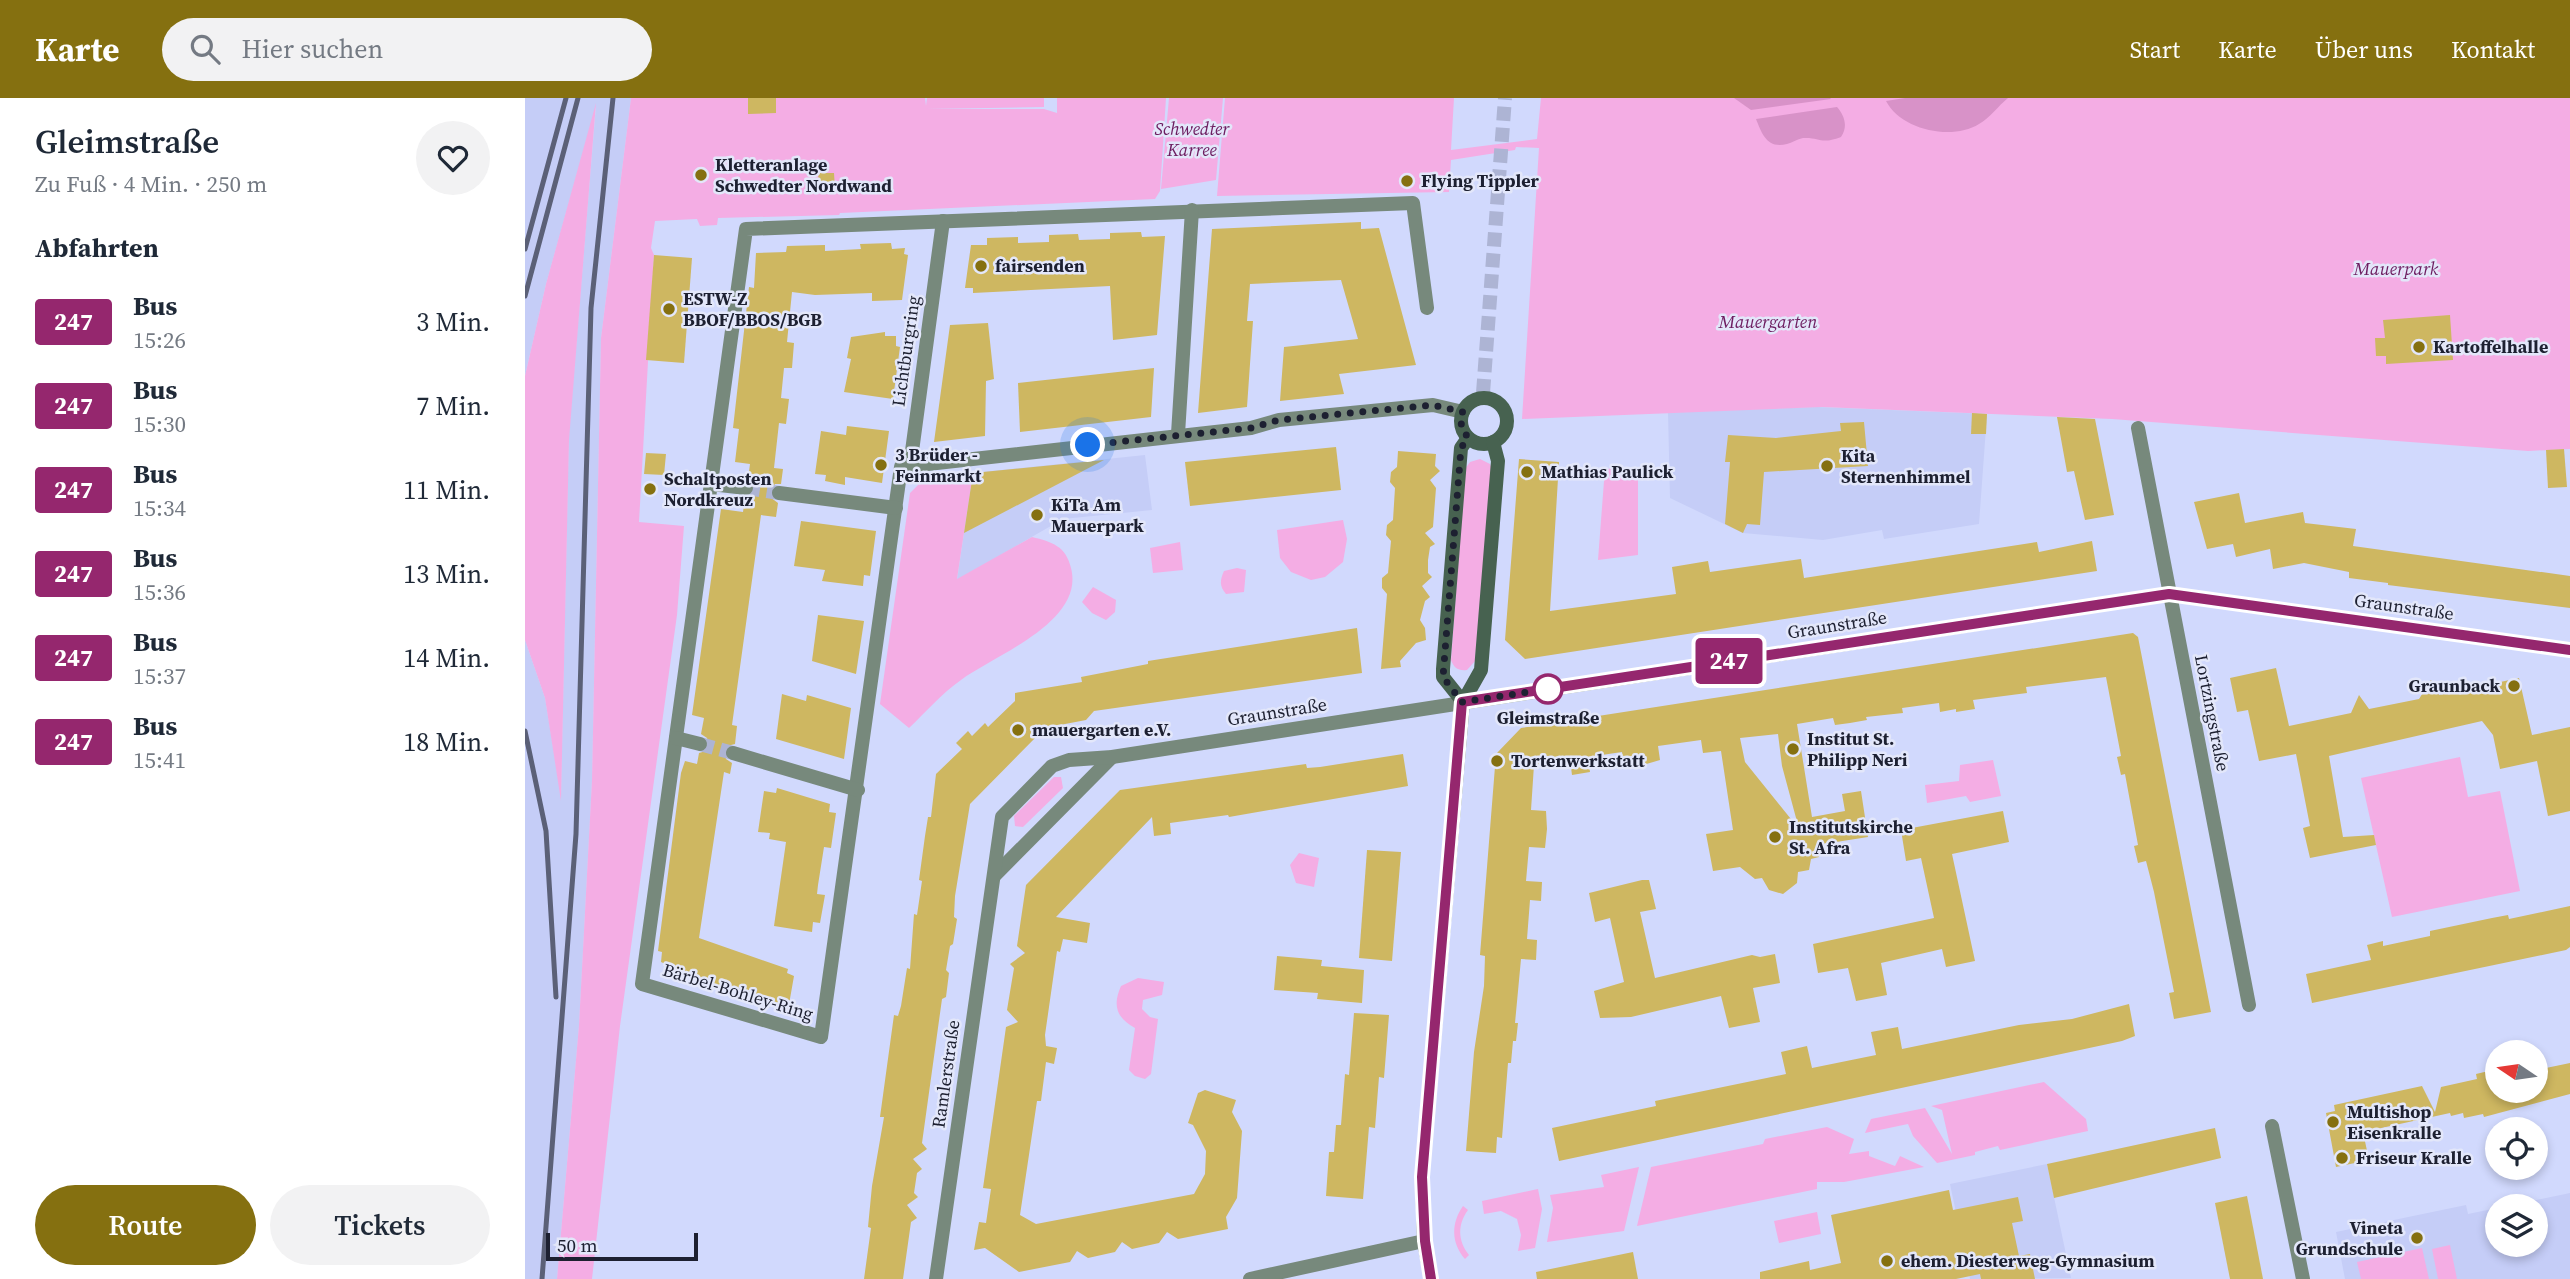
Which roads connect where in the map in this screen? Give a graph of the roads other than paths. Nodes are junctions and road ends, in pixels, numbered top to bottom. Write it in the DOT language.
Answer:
graph roads {
  1 [pos="1192,210"];
  2 [pos="943,221"];
  3 [pos="1427,308"];
  4 [pos="1463,412"];
  5 [pos="2138,428"];
  6 [pos="1178,434"];
  7 [pos="1468,438"];
  8 [pos="1493,442"];
  9 [pos="910,466"];
  10 [pos="711,484"];
  11 [pos="746,488"];
  12 [pos="779,493"];
  13 [pos="896,508"];
  14 [pos="2169,594"];
  15 [pos="2570,650"];
  16 [pos="1462,702"];
  17 [pos="676,738"];
  18 [pos="700,744"];
  19 [pos="733,753"];
  20 [pos="1111,757"];
  21 [pos="858,790"];
  22 [pos="995,875"];
  23 [pos="2249,1005"];
  24 [pos="2273,1126"];
  25 [pos="1425,1241"];
  26 [pos="936,1279"];
  27 [pos="1250,1279"];
  28 [pos="1431,1279"];
  29 [pos="2303,1279"];
  1 -- 2 [label="street"];
  1 -- 3 [label="street"];
  1 -- 6 [label="street"];
  2 -- 9 [label="street, Lichtburgring"];
  2 -- 10 [label="street, Bärbel-Bohley-Ring"];
  4 -- 6 [label="street"];
  4 -- 7 [label="street"];
  4 -- 8 [label="street"];
  5 -- 14 [label="street, Lortzingstraße"];
  6 -- 9 [label="street"];
  7 -- 8 [label="street"];
  7 -- 16 [label="street"];
  8 -- 16 [label="street"];
  9 -- 13 [label="street, Bärbel-Bohley-Ring"];
  10 -- 11 [label="street"];
  10 -- 17 [label="street, Bärbel-Bohley-Ring"];
  12 -- 13 [label="street"];
  13 -- 21 [label="street, Bärbel-Bohley-Ring"];
  14 -- 15 [label="street, Graunstraße"];
  14 -- 16 [label="street, Graunstraße"];
  14 -- 23 [label="street, Lortzingstraße"];
  16 -- 20 [label="street, Graunstraße"];
  16 -- 25 [label="street"];
  17 -- 18 [label="street"];
  17 -- 21 [label="street, Bärbel-Bohley-Ring"];
  19 -- 21 [label="street"];
  20 -- 22 [label="street"];
  20 -- 22 [label="street, Ramlerstraße"];
  22 -- 26 [label="street, Ramlerstraße"];
  24 -- 29 [label="street"];
  25 -- 27 [label="street"];
  25 -- 28 [label="street"];
}
